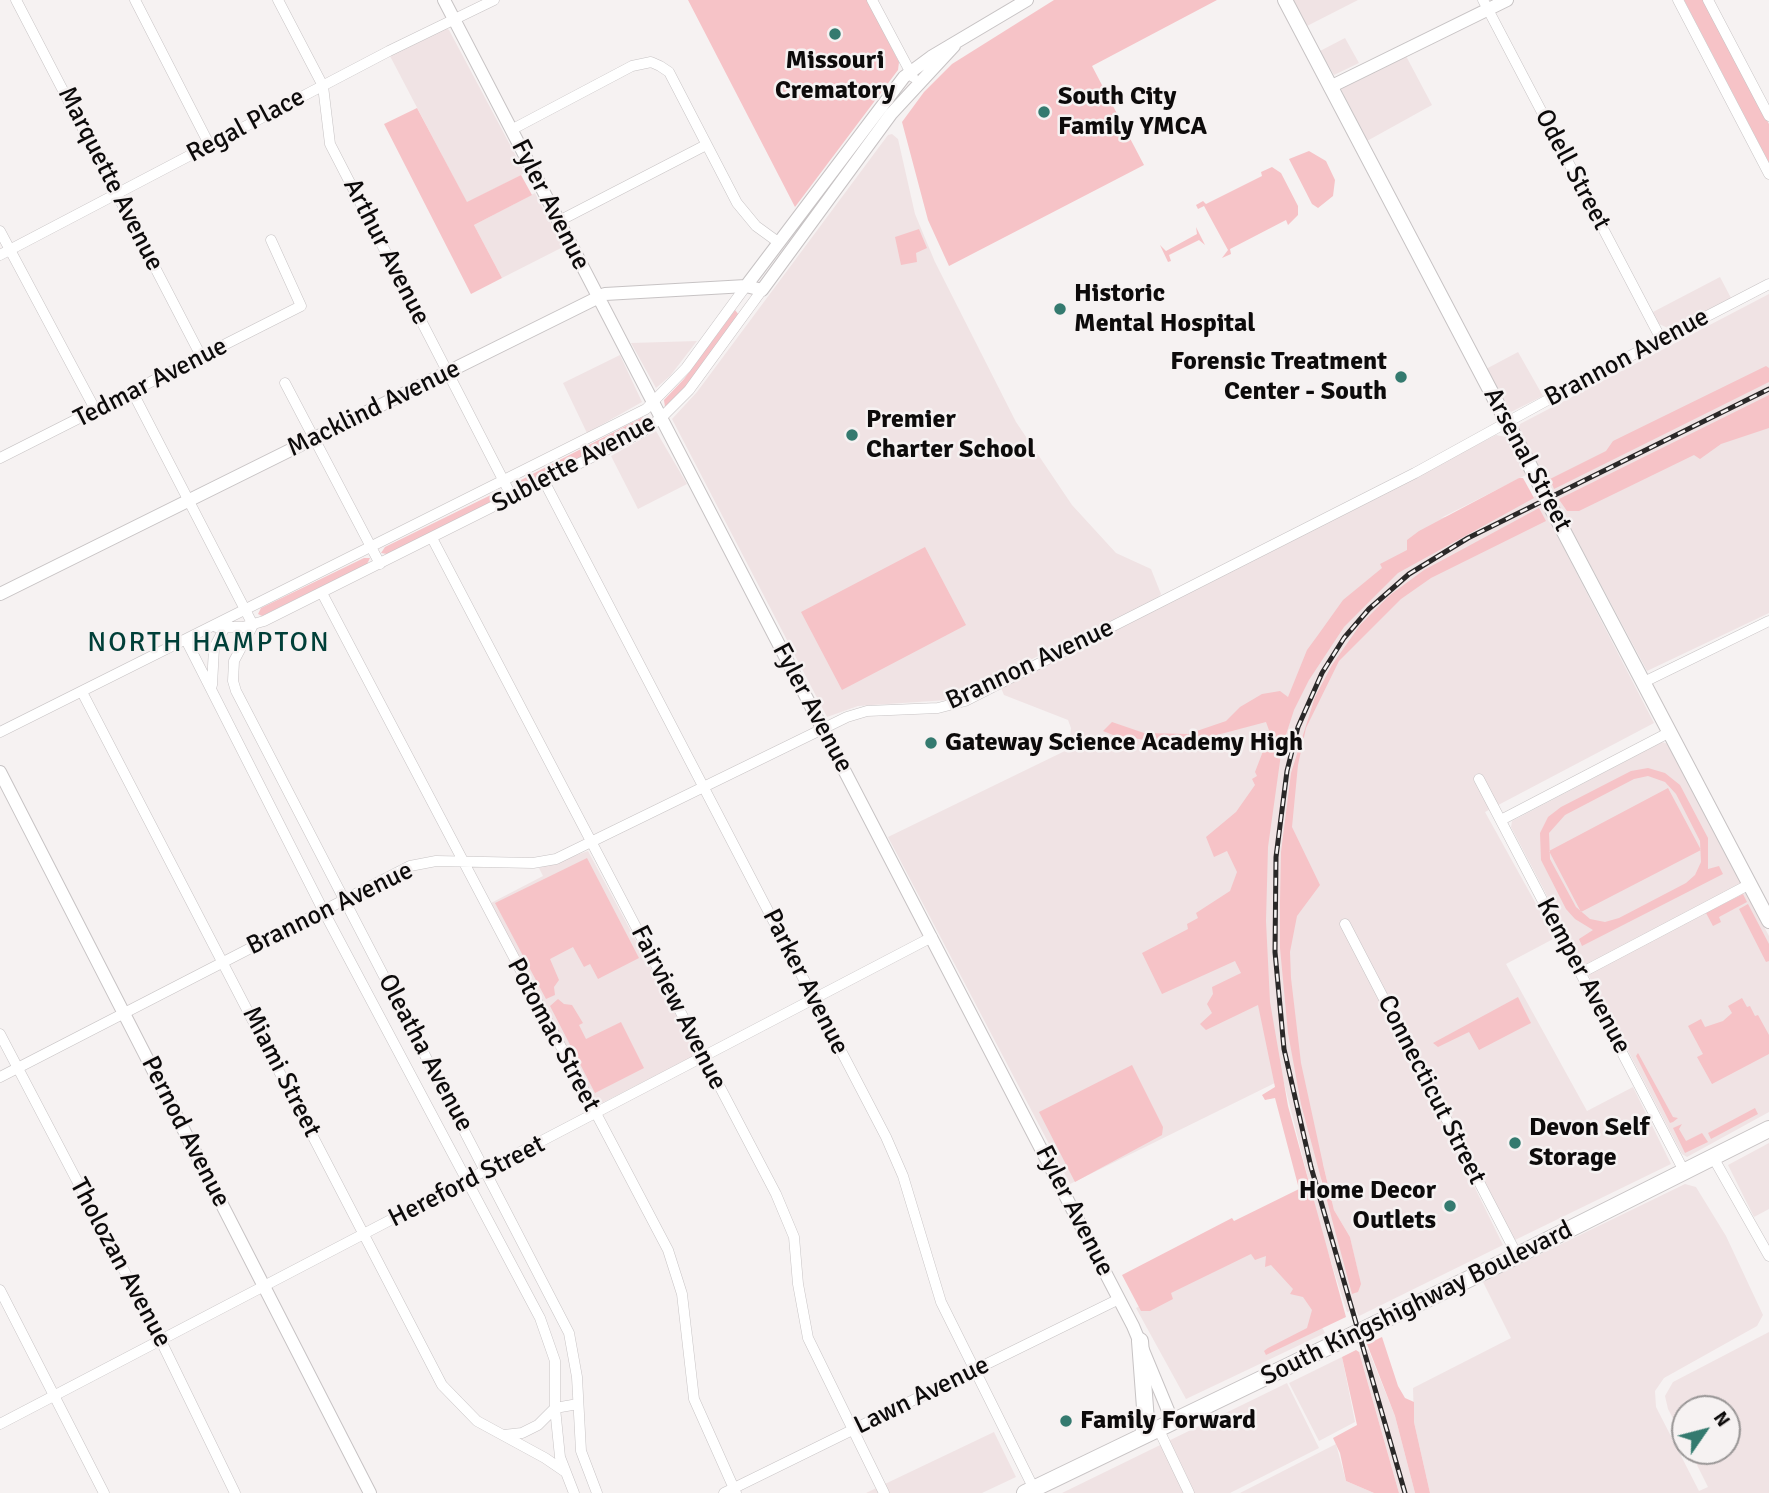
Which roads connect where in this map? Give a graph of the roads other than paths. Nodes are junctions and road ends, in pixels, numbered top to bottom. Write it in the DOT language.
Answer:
graph roads {
  1 [pos="16,0"];
  2 [pos="135,0"];
  3 [pos="278,0"];
  4 [pos="444,0"];
  5 [pos="494,0"];
  6 [pos="872,0"];
  7 [pos="1027,0"];
  8 [pos="1284,0"];
  9 [pos="1507,0"];
  10 [pos="1678,0"];
  11 [pos="1708,0"];
  12 [pos="1485,5"];
  13 [pos="454,19"];
  14 [pos="954,46"];
  15 [pos="910,71"];
  16 [pos="916,84"];
  17 [pos="323,86"];
  18 [pos="1330,87"];
  19 [pos="1769,116"];
  20 [pos="511,130"];
  21 [pos="706,145"];
  22 [pos="210,146"];
  23 [pos="1769,174"];
  24 [pos="118,192"];
  25 [pos="557,222"];
  26 [pos="0,231"];
  27 [pos="271,240"];
  28 [pos="778,242"];
  29 [pos="5,253"];
  30 [pos="1769,284"];
  31 [pos="746,286"];
  32 [pos="762,290"];
  33 [pos="598,297"];
  34 [pos="1661,339"];
  35 [pos="202,359"];
  36 [pos="448,372"];
  37 [pos="285,383"];
  38 [pos="133,393"];
  39 [pos="653,403"];
  40 [pos="96,411"];
  41 [pos="661,418"];
  42 [pos="1507,424"];
  43 [pos="314,438"];
  44 [pos="0,458"];
  45 [pos="505,482"];
  46 [pos="545,483"];
  47 [pos="513,499"];
  48 [pos="187,501"];
  49 [pos="432,538"];
  50 [pos="371,548"];
  51 [pos="380,564"];
  52 [pos="322,593"];
  53 [pos="0,594"];
  54 [pos="240,613"];
  55 [pos="1769,621"];
  56 [pos="253,625"];
  57 [pos="225,626"];
  58 [pos="209,628"];
  59 [pos="186,640"];
  60 [pos="1644,682"];
  61 [pos="82,692"];
  62 [pos="216,700"];
  63 [pos="822,728"];
  64 [pos="0,732"];
  65 [pos="1670,732"];
  66 [pos="0,772"];
  67 [pos="1479,779"];
  68 [pos="705,788"];
  69 [pos="1501,820"];
  70 [pos="593,843"];
  71 [pos="462,861"];
  72 [pos="1750,884"];
  73 [pos="344,899"];
  74 [pos="323,910"];
  75 [pos="1769,921"];
  76 [pos="1345,924"];
  77 [pos="932,937"];
  78 [pos="223,961"];
  79 [pos="1581,973"];
  80 [pos="814,999"];
  81 [pos="124,1012"];
  82 [pos="0,1034"];
  83 [pos="704,1058"];
  84 [pos="17,1068"];
  85 [pos="0,1077"];
  86 [pos="595,1115"];
  87 [pos="1769,1129"];
  88 [pos="1714,1159"];
  89 [pos="486,1171"];
  90 [pos="1685,1173"];
  91 [pos="467,1182"];
  92 [pos="365,1235"];
  93 [pos="1517,1255"];
  94 [pos="1769,1256"];
  95 [pos="263,1287"];
  96 [pos="0,1290"];
  97 [pos="1119,1299"];
  98 [pos="161,1341"];
  99 [pos="1140,1341"];
  100 [pos="974,1370"];
  101 [pos="54,1396"];
  102 [pos="578,1404"];
  103 [pos="555,1408"];
  104 [pos="0,1424"];
  105 [pos="1158,1428"];
  106 [pos="853,1430"];
  107 [pos="500,1435"];
  108 [pos="564,1472"];
  109 [pos="731,1491"];
  110 [pos="1032,1492"];
  111 [pos="104,1493"];
  112 [pos="235,1493"];
  113 [pos="370,1493"];
  114 [pos="574,1493"];
  115 [pos="597,1493"];
  116 [pos="884,1493"];
  117 [pos="1189,1493"];
  1 -- 24 [label="street, Marquette Avenue"];
  2 -- 22 [label="street"];
  3 -- 17 [label="street, Arthur Avenue"];
  4 -- 13 [label="street, Fyler Avenue"];
  5 -- 13 [label="street, Regal Place"];
  6 -- 15 [label="street"];
  7 -- 14 [label="street, Sublette Avenue"];
  8 -- 18 [label="main road, Arsenal Street"];
  9 -- 12 [label="street"];
  10 -- 23 [label="street"];
  11 -- 19 [label="street"];
  12 -- 18 [label="street"];
  12 -- 34 [label="street, Odell Street"];
  13 -- 17 [label="street, Regal Place"];
  13 -- 20 [label="street, Fyler Avenue"];
  14 -- 15 [label="street, Sublette Avenue"];
  14 -- 16 [label="street, Sublette Avenue"];
  15 -- 16 [label="street"];
  15 -- 28 [label="street, Sublette Avenue"];
  16 -- 32 [label="street, Sublette Avenue"];
  17 -- 22 [label="street, Regal Place"];
  17 -- 36 [label="street, Arthur Avenue"];
  18 -- 42 [label="main road, Arsenal Street"];
  20 -- 21 [label="street"];
  20 -- 25 [label="street, Fyler Avenue"];
  21 -- 25 [label="street"];
  21 -- 28 [label="street"];
  22 -- 24 [label="street, Regal Place"];
  24 -- 29 [label="street, Regal Place"];
  24 -- 35 [label="street, Marquette Avenue"];
  25 -- 33 [label="street, Fyler Avenue"];
  26 -- 29 [label="street"];
  27 -- 35 [label="street, Tedmar Avenue"];
  28 -- 31 [label="street, Sublette Avenue"];
  29 -- 40 [label="street"];
  30 -- 34 [label="street, Brannon Avenue"];
  31 -- 32 [label="street, Macklind Avenue"];
  31 -- 33 [label="street, Macklind Avenue"];
  31 -- 39 [label="street, Sublette Avenue"];
  32 -- 41 [label="street, Sublette Avenue"];
  33 -- 36 [label="street, Macklind Avenue"];
  33 -- 39 [label="street, Fyler Avenue"];
  34 -- 42 [label="street, Brannon Avenue"];
  35 -- 38 [label="street, Tedmar Avenue"];
  36 -- 43 [label="street, Macklind Avenue"];
  36 -- 45 [label="street, Arthur Avenue"];
  37 -- 43 [label="street"];
  38 -- 40 [label="street, Tedmar Avenue"];
  38 -- 48 [label="street"];
  39 -- 41 [label="street, Fyler Avenue"];
  39 -- 45 [label="street, Sublette Avenue"];
  40 -- 44 [label="street, Tedmar Avenue"];
  41 -- 46 [label="street, Sublette Avenue"];
  41 -- 63 [label="street, Fyler Avenue"];
  42 -- 60 [label="main road, Arsenal Street, bridge"];
  42 -- 63 [label="street, Brannon Avenue"];
  43 -- 48 [label="street, Macklind Avenue"];
  43 -- 50 [label="street"];
  45 -- 47 [label="street, Arthur Avenue"];
  45 -- 50 [label="street, Sublette Avenue"];
  46 -- 47 [label="street, Sublette Avenue"];
  46 -- 68 [label="street, Parker Avenue"];
  47 -- 49 [label="street, Sublette Avenue"];
  48 -- 53 [label="street, Macklind Avenue"];
  48 -- 54 [label="street"];
  49 -- 51 [label="street, Sublette Avenue"];
  49 -- 70 [label="street, Fairview Avenue"];
  50 -- 51 [label="street"];
  50 -- 54 [label="street, Sublette Avenue"];
  51 -- 52 [label="street, Sublette Avenue"];
  52 -- 56 [label="street, Sublette Avenue"];
  52 -- 71 [label="street, Potomac Street"];
  54 -- 56 [label="street"];
  54 -- 57 [label="street, Oleatha Avenue"];
  54 -- 58 [label="street, Sublette Avenue"];
  55 -- 60 [label="street"];
  56 -- 57 [label="street, Sublette Avenue"];
  56 -- 73 [label="street, Oleatha Avenue"];
  57 -- 58 [label="street, Sublette Avenue"];
  57 -- 62 [label="street, Oleatha Avenue"];
  58 -- 59 [label="street, Sublette Avenue"];
  59 -- 61 [label="street, Sublette Avenue"];
  59 -- 62 [label="street, Oleatha Avenue"];
  60 -- 65 [label="main road, Arsenal Street"];
  61 -- 64 [label="street, Sublette Avenue"];
  61 -- 78 [label="street, Miami Street"];
  62 -- 74 [label="street, Oleatha Avenue"];
  63 -- 68 [label="street, Brannon Avenue"];
  63 -- 77 [label="street, Fyler Avenue"];
  65 -- 69 [label="street"];
  65 -- 72 [label="main road, Arsenal Street"];
  66 -- 81 [label="street, Pernod Avenue"];
  67 -- 69 [label="street, Kemper Avenue"];
  68 -- 70 [label="street, Brannon Avenue"];
  68 -- 80 [label="street, Parker Avenue"];
  69 -- 79 [label="street, Kemper Avenue"];
  70 -- 71 [label="street, Brannon Avenue"];
  70 -- 83 [label="street, Fairview Avenue"];
  71 -- 73 [label="street, Brannon Avenue"];
  71 -- 86 [label="street, Potomac Street"];
  72 -- 75 [label="main road, Arsenal Street"];
  72 -- 79 [label="street"];
  73 -- 74 [label="street, Brannon Avenue"];
  73 -- 89 [label="street, Oleatha Avenue"];
  74 -- 78 [label="street, Brannon Avenue"];
  74 -- 91 [label="street, Oleatha Avenue"];
  76 -- 93 [label="street, Connecticut Street"];
  77 -- 80 [label="street, Hereford Street"];
  77 -- 97 [label="street, Fyler Avenue"];
  78 -- 81 [label="street, Brannon Avenue"];
  78 -- 92 [label="street, Miami Street"];
  79 -- 90 [label="street, Kemper Avenue"];
  80 -- 83 [label="street, Hereford Street"];
  80 -- 100 [label="street, Parker Avenue"];
  81 -- 84 [label="street, Brannon Avenue"];
  81 -- 95 [label="street, Pernod Avenue"];
  82 -- 84 [label="street, Tholozan Avenue"];
  83 -- 86 [label="street, Hereford Street"];
  83 -- 106 [label="street, Fairview Avenue"];
  84 -- 85 [label="street, Brannon Avenue"];
  84 -- 98 [label="street, Tholozan Avenue"];
  86 -- 89 [label="street, Hereford Street"];
  86 -- 109 [label="street, Potomac Street"];
  87 -- 88 [label="main road, South Kingshighway Boulevard"];
  88 -- 90 [label="main road, South Kingshighway Boulevard"];
  88 -- 94 [label="street"];
  89 -- 91 [label="street, Hereford Street"];
  89 -- 102 [label="street, Oleatha Avenue"];
  90 -- 93 [label="main road, South Kingshighway Boulevard"];
  91 -- 92 [label="street, Hereford Street"];
  91 -- 103 [label="street, Oleatha Avenue"];
  92 -- 95 [label="street, Hereford Street"];
  92 -- 107 [label="street, Miami Street"];
  93 -- 105 [label="main road, South Kingshighway Boulevard"];
  95 -- 98 [label="street, Hereford Street"];
  95 -- 113 [label="street, Pernod Avenue"];
  96 -- 101 [label="street"];
  97 -- 99 [label="street, Fyler Avenue"];
  97 -- 100 [label="street, Lawn Avenue"];
  98 -- 101 [label="street, Hereford Street"];
  98 -- 112 [label="street, Tholozan Avenue"];
  99 -- 105 [label="street, Fyler Avenue"];
  99 -- 105 [label="main road"];
  100 -- 106 [label="street, Lawn Avenue"];
  100 -- 110 [label="street, Parker Avenue"];
  101 -- 104 [label="street, Hereford Street"];
  101 -- 111 [label="street"];
  102 -- 103 [label="street"];
  102 -- 115 [label="street, Oleatha Avenue"];
  103 -- 107 [label="street"];
  103 -- 108 [label="street, Oleatha Avenue"];
  105 -- 110 [label="main road, South Kingshighway Boulevard"];
  105 -- 117 [label="street, Fyler Avenue"];
  106 -- 109 [label="street, Lawn Avenue"];
  106 -- 116 [label="street, Fairview Avenue"];
  107 -- 108 [label="street, Miami Street"];
  108 -- 114 [label="street, Oleatha Avenue"];
}
